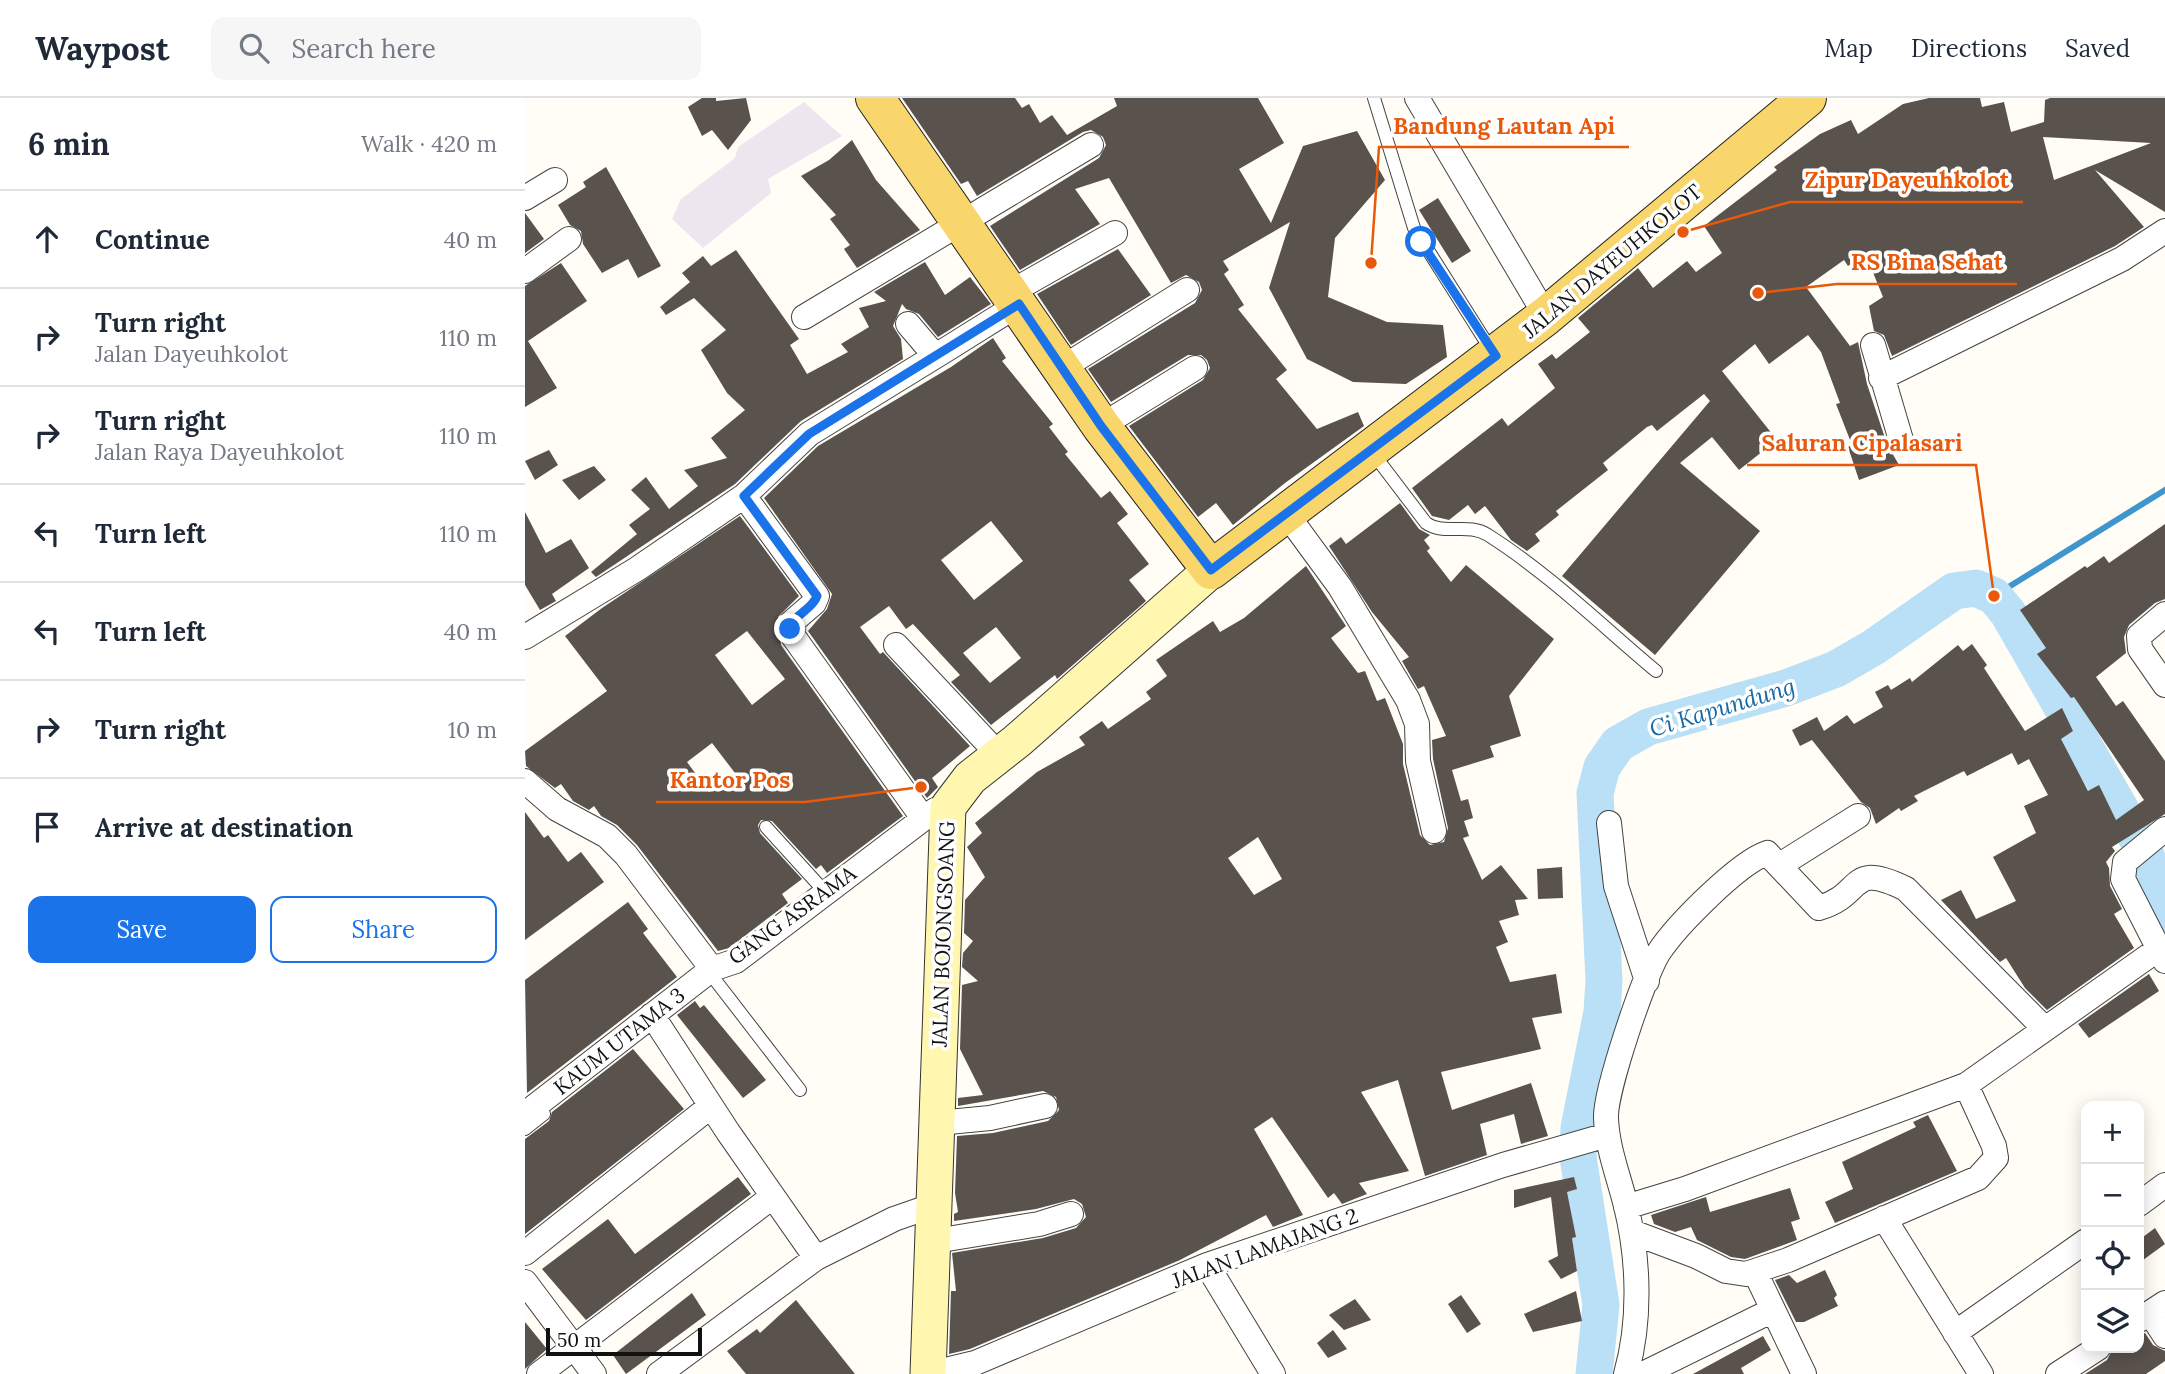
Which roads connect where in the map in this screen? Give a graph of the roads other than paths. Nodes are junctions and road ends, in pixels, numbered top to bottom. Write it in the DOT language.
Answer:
graph roads {
  1 [pos="875,98"];
  2 [pos="1374,98"];
  3 [pos="1417,98"];
  4 [pos="1807,98"];
  5 [pos="1091,145"];
  6 [pos="555,180"];
  7 [pos="525,198"];
  8 [pos="962,220"];
  9 [pos="2165,231"];
  10 [pos="1115,233"];
  11 [pos="569,239"];
  12 [pos="525,271"];
  13 [pos="1187,290"];
  14 [pos="1015,298"];
  15 [pos="1546,316"];
  16 [pos="804,317"];
  17 [pos="908,324"];
  18 [pos="1873,345"];
  19 [pos="939,354"];
  20 [pos="1496,356"];
  21 [pos="1062,368"];
  22 [pos="1195,368"];
  23 [pos="1881,378"];
  24 [pos="1101,426"];
  25 [pos="1901,440"];
  26 [pos="1370,450"];
  27 [pos="744,496"];
  28 [pos="1285,512"];
  29 [pos="1211,570"];
  30 [pos="2165,614"];
  31 [pos="525,637"];
  32 [pos="896,645"];
  33 [pos="1656,671"];
  34 [pos="2165,685"];
  35 [pos="999,744"];
  36 [pos="527,788"];
  37 [pos="952,798"];
  38 [pos="1858,816"];
  39 [pos="923,818"];
  40 [pos="1609,823"];
  41 [pos="766,827"];
  42 [pos="1434,831"];
  43 [pos="2160,833"];
  44 [pos="1780,865"];
  45 [pos="826,893"];
  46 [pos="2161,955"];
  47 [pos="712,973"];
  48 [pos="1647,981"];
  49 [pos="655,1019"];
  50 [pos="2044,1028"];
  51 [pos="1966,1085"];
  52 [pos="800,1090"];
  53 [pos="711,1106"];
  54 [pos="1045,1106"];
  55 [pos="525,1114"];
  56 [pos="938,1123"];
  57 [pos="525,1129"];
  58 [pos="1602,1136"];
  59 [pos="2165,1185"];
  60 [pos="772,1198"];
  61 [pos="2144,1200"];
  62 [pos="937,1204"];
  63 [pos="1626,1207"];
  64 [pos="1071,1214"];
  65 [pos="1884,1218"];
  66 [pos="1632,1232"];
  67 [pos="935,1241"];
  68 [pos="2081,1245"];
  69 [pos="525,1253"];
  70 [pos="816,1258"];
  71 [pos="1207,1265"];
  72 [pos="1755,1272"];
  73 [pos="525,1282"];
  74 [pos="1773,1310"];
  75 [pos="2151,1312"];
  76 [pos="1955,1333"];
  77 [pos="2165,1336"];
  78 [pos="574,1347"];
  79 [pos="2090,1353"];
  80 [pos="539,1374"];
  81 [pos="594,1374"];
  82 [pos="659,1374"];
  83 [pos="929,1374"];
  84 [pos="1273,1374"];
  85 [pos="1626,1374"];
  86 [pos="1643,1374"];
  87 [pos="1804,1374"];
  88 [pos="1981,1374"];
  89 [pos="2059,1374"];
  1 -- 8 [label="main road"];
  2 -- 20 [label="lane"];
  3 -- 15 [label="street"];
  4 -- 15 [label="main road, JALAN DAYEUHKOLOT"];
  5 -- 8 [label="street"];
  6 -- 7 [label="street"];
  8 -- 14 [label="main road"];
  8 -- 16 [label="street"];
  9 -- 23 [label="street"];
  10 -- 14 [label="street"];
  11 -- 12 [label="street"];
  13 -- 21 [label="street"];
  14 -- 19 [label="street"];
  14 -- 21 [label="main road"];
  15 -- 20 [label="main road, JALAN DAYEUHKOLOT"];
  17 -- 19 [label="street"];
  18 -- 23 [label="street"];
  19 -- 27 [label="street"];
  20 -- 26 [label="main road, JALAN DAYEUHKOLOT"];
  21 -- 24 [label="main road"];
  22 -- 24 [label="street"];
  23 -- 25 [label="street"];
  24 -- 29 [label="main road"];
  26 -- 28 [label="main road, JALAN DAYEUHKOLOT"];
  26 -- 33 [label="lane"];
  27 -- 31 [label="street"];
  27 -- 39 [label="street"];
  28 -- 29 [label="main road, JALAN DAYEUHKOLOT"];
  28 -- 42 [label="street"];
  29 -- 35 [label="main road, JALAN BOJONGSOANG"];
  30 -- 34 [label="street"];
  32 -- 35 [label="street"];
  35 -- 37 [label="main road, JALAN BOJONGSOANG"];
  36 -- 47 [label="street, GANG ASRAMA"];
  37 -- 39 [label="street, GANG ASRAMA"];
  37 -- 56 [label="main road, JALAN BOJONGSOANG"];
  38 -- 44 [label="street"];
  39 -- 45 [label="street, GANG ASRAMA"];
  40 -- 48 [label="street"];
  41 -- 45 [label="lane"];
  43 -- 46 [label="street"];
  44 -- 48 [label="street"];
  44 -- 50 [label="street"];
  45 -- 47 [label="street, GANG ASRAMA"];
  46 -- 50 [label="street"];
  47 -- 49 [label="street, KAUM UTAMA 3"];
  47 -- 52 [label="lane"];
  48 -- 58 [label="street"];
  49 -- 53 [label="street"];
  49 -- 55 [label="street, KAUM UTAMA 3"];
  49 -- 57 [label="lane"];
  50 -- 51 [label="street"];
  51 -- 63 [label="street"];
  51 -- 65 [label="street"];
  53 -- 60 [label="street"];
  53 -- 69 [label="street"];
  54 -- 56 [label="street"];
  56 -- 62 [label="main road, JALAN BOJONGSOANG"];
  58 -- 63 [label="street"];
  58 -- 71 [label="street, JALAN LAMAJANG 2"];
  59 -- 61 [label="street"];
  60 -- 70 [label="street"];
  60 -- 78 [label="street"];
  62 -- 67 [label="main road, JALAN BOJONGSOANG"];
  62 -- 70 [label="street"];
  63 -- 66 [label="street"];
  64 -- 67 [label="street"];
  65 -- 72 [label="street"];
  65 -- 76 [label="street"];
  66 -- 72 [label="street"];
  66 -- 85 [label="street"];
  67 -- 83 [label="main road, JALAN BOJONGSOANG"];
  68 -- 76 [label="street"];
  70 -- 82 [label="street"];
  71 -- 83 [label="street, JALAN LAMAJANG 2"];
  71 -- 84 [label="street"];
  72 -- 74 [label="street"];
  73 -- 78 [label="street"];
  74 -- 86 [label="street"];
  74 -- 87 [label="street"];
  75 -- 77 [label="street"];
  76 -- 88 [label="street"];
  78 -- 80 [label="street"];
  78 -- 81 [label="street"];
  79 -- 89 [label="street"];
}
